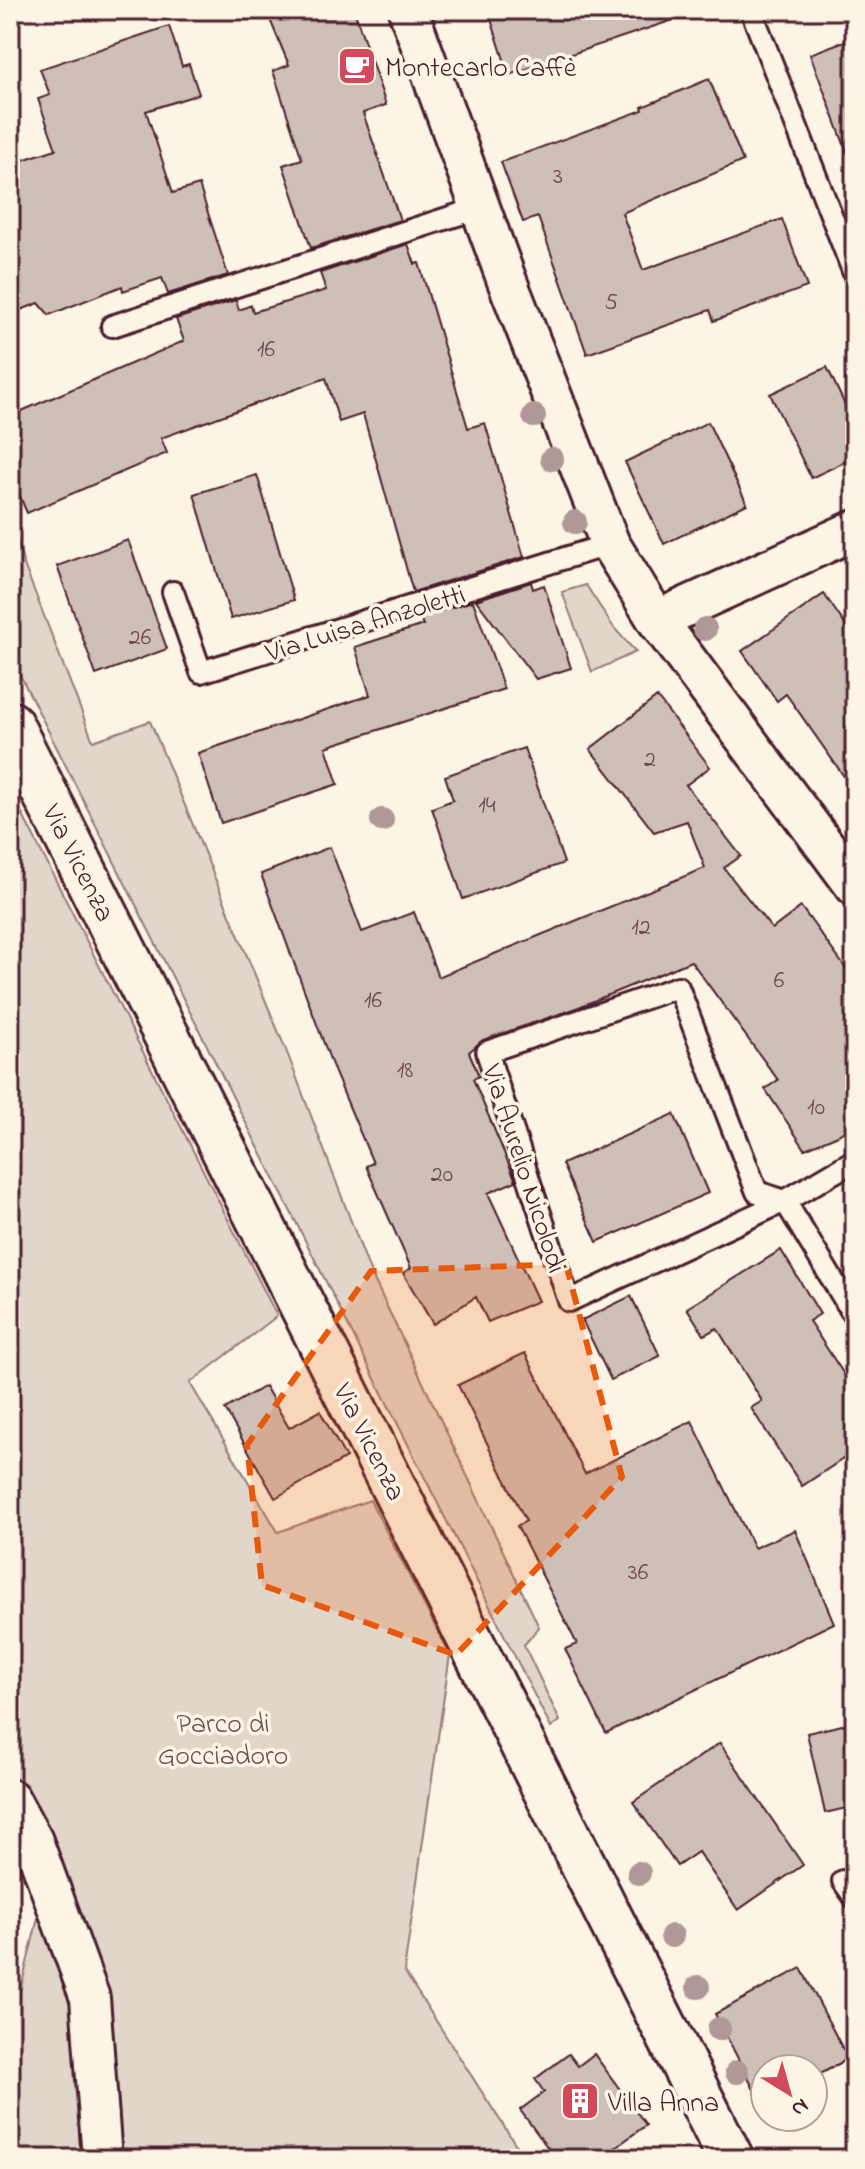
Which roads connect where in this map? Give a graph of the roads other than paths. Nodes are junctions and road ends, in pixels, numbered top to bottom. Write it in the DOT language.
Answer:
graph roads {
  1 [pos="408,10"];
  2 [pos="751,10"];
  3 [pos="482,207"];
  4 [pos="855,276"];
  5 [pos="112,326"];
  6 [pos="855,530"];
  7 [pos="610,544"];
  8 [pos="173,592"];
  9 [pos="657,620"];
  10 [pos="10,724"];
  11 [pos="855,886"];
  12 [pos="855,1160"];
  13 [pos="785,1201"];
  14 [pos="855,1317"];
  15 [pos="10,1799"];
  16 [pos="843,1881"];
  17 [pos="855,1898"];
  18 [pos="102,2159"];
  19 [pos="731,2159"];
  1 -- 3 [label="street"];
  2 -- 4 [label="lane"];
  3 -- 5 [label="lane"];
  3 -- 7 [label="street"];
  6 -- 9 [label="street"];
  7 -- 8 [label="lane, Via Luisa Anzoletti"];
  7 -- 9 [label="street"];
  9 -- 11 [label="street"];
  10 -- 19 [label="main road, Via Vicenza"];
  12 -- 13 [label="lane, Via Aurelio Nicolodi"];
  13 -- 13 [label="lane, Via Aurelio Nicolodi"];
  13 -- 14 [label="lane, Via Aurelio Nicolodi"];
  15 -- 18 [label="street"];
  16 -- 17 [label="lane"];
}
